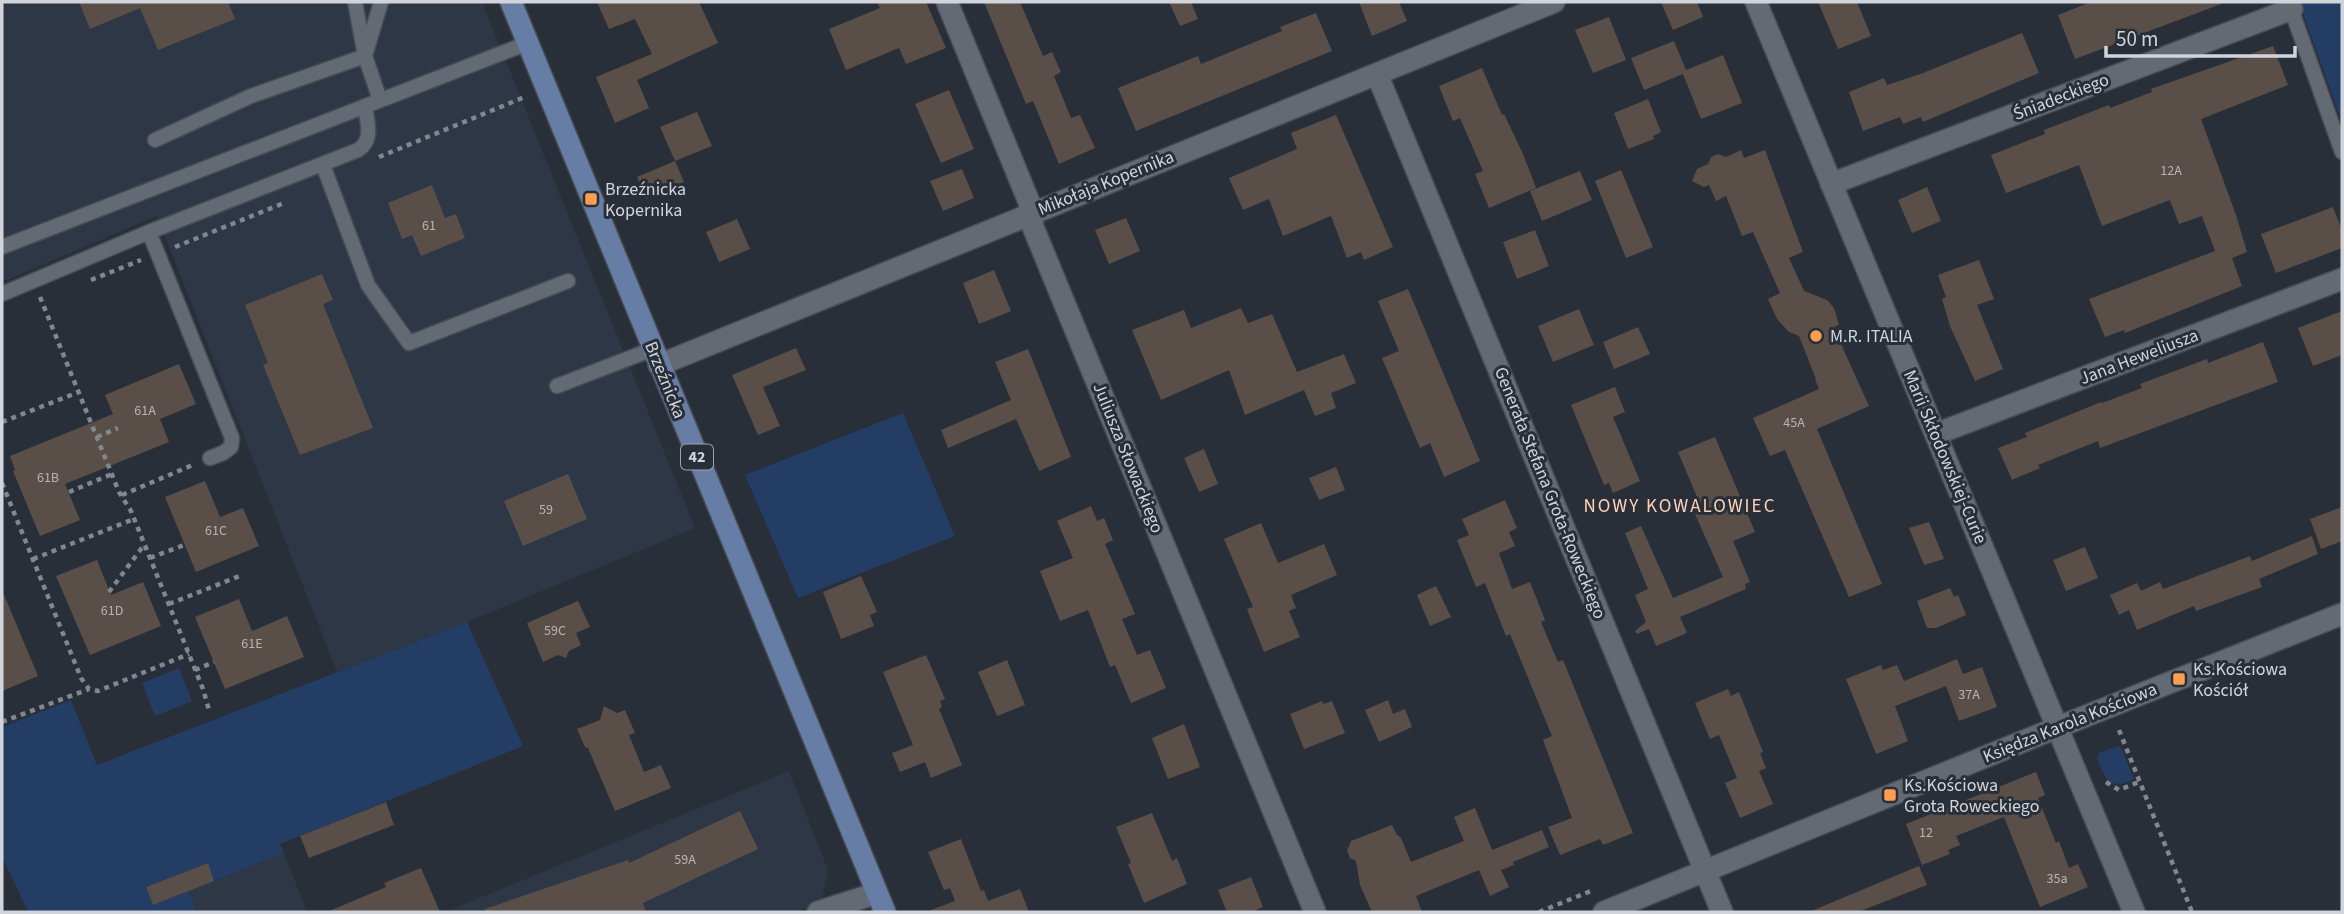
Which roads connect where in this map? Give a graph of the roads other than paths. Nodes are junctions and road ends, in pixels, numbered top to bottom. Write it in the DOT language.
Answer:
graph roads {
  1 [pos="355,2"];
  2 [pos="381,2"];
  3 [pos="511,2"];
  4 [pos="947,2"];
  5 [pos="1554,2"];
  6 [pos="1756,2"];
  7 [pos="2290,5"];
  8 [pos="528,43"];
  9 [pos="365,57"];
  10 [pos="1377,74"];
  11 [pos="380,100"];
  12 [pos="365,106"];
  13 [pos="155,140"];
  14 [pos="2342,152"];
  15 [pos="323,165"];
  16 [pos="1831,184"];
  17 [pos="1030,213"];
  18 [pos="149,232"];
  19 [pos="2,247"];
  20 [pos="2342,279"];
  21 [pos="568,281"];
  22 [pos="2,294"];
  23 [pos="656,357"];
  24 [pos="557,386"];
  25 [pos="1937,434"];
  26 [pos="210,458"];
  27 [pos="2342,614"];
  28 [pos="2056,727"];
  29 [pos="1705,871"];
  30 [pos="881,903"];
  31 [pos="818,912"];
  32 [pos="1315,912"];
  33 [pos="1604,912"];
  34 [pos="1722,912"];
  35 [pos="2134,912"];
  1 -- 9 [label="lane"];
  2 -- 9 [label="lane"];
  3 -- 8 [label="main road, Brzeźnicka / 42"];
  4 -- 17 [label="street, Juliusza Słowackiego"];
  5 -- 10 [label="street, Mikołaja Kopernika"];
  6 -- 16 [label="street, Marii Skłodowskiej-Curie"];
  7 -- 14 [label="lane"];
  7 -- 16 [label="street, Śniadeckiego"];
  8 -- 11 [label="lane"];
  8 -- 23 [label="main road, Brzeźnicka / 42"];
  9 -- 11 [label="lane"];
  9 -- 13 [label="lane"];
  10 -- 17 [label="street, Mikołaja Kopernika"];
  10 -- 29 [label="street, Generała Stefana Grota-Roweckiego"];
  11 -- 12 [label="lane"];
  12 -- 15 [label="lane"];
  12 -- 19 [label="lane"];
  15 -- 18 [label="lane"];
  15 -- 21 [label="lane"];
  16 -- 25 [label="street, Marii Skłodowskiej-Curie"];
  17 -- 23 [label="street, Mikołaja Kopernika"];
  17 -- 32 [label="street, Juliusza Słowackiego"];
  18 -- 22 [label="lane"];
  18 -- 26 [label="lane"];
  20 -- 25 [label="street, Jana Heweliusza"];
  23 -- 24 [label="lane"];
  23 -- 30 [label="main road, Brzeźnicka / 42"];
  25 -- 28 [label="street, Marii Skłodowskiej-Curie"];
  27 -- 28 [label="street, Księdza Karola Kościowa"];
  28 -- 29 [label="street, Księdza Karola Kościowa"];
  28 -- 35 [label="street, Marii Skłodowskiej-Curie"];
  29 -- 33 [label="street, Księdza Karola Kościowa"];
  29 -- 34 [label="street, Generała Stefana Grota-Roweckiego"];
  30 -- 31 [label="street"];
}
